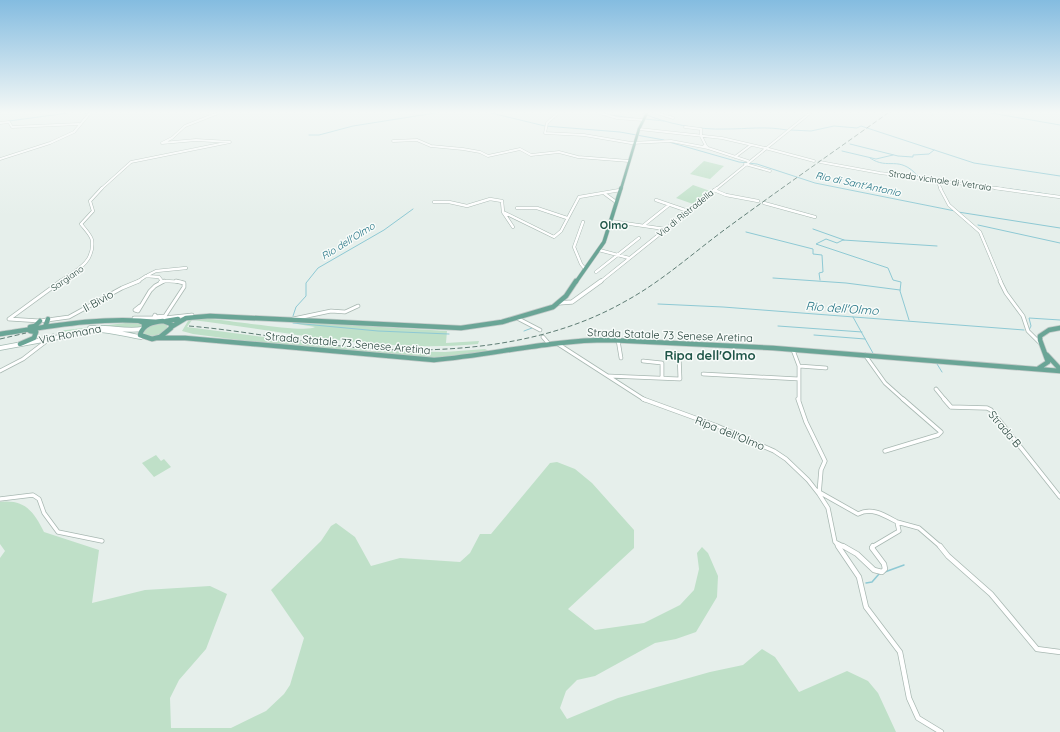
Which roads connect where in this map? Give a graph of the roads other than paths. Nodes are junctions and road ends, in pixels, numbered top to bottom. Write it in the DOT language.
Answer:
graph roads {
  1 [pos="36,147"];
  2 [pos="201,147"];
  3 [pos="441,147"];
  4 [pos="634,147"];
  5 [pos="707,147"];
  6 [pos="747,147"];
  7 [pos="762,147"];
  8 [pos="765,148"];
  9 [pos="735,157"];
  10 [pos="0,159"];
  11 [pos="629,161"];
  12 [pos="748,161"];
  13 [pos="814,161"];
  14 [pos="820,162"];
  15 [pos="745,164"];
  16 [pos="770,171"];
  17 [pos="937,181"];
  18 [pos="620,190"];
  19 [pos="714,190"];
  20 [pos="610,193"];
  21 [pos="604,194"];
  22 [pos="611,196"];
  23 [pos="618,196"];
  24 [pos="1060,197"];
  25 [pos="656,200"];
  26 [pos="758,201"];
  27 [pos="434,202"];
  28 [pos="616,202"];
  29 [pos="764,203"];
  30 [pos="669,204"];
  31 [pos="517,208"];
  32 [pos="688,210"];
  33 [pos="503,212"];
  34 [pos="815,216"];
  35 [pos="567,218"];
  36 [pos="610,221"];
  37 [pos="583,222"];
  38 [pos="644,225"];
  39 [pos="513,227"];
  40 [pos="665,229"];
  41 [pos="639,238"];
  42 [pos="599,250"];
  43 [pos="617,255"];
  44 [pos="629,258"];
  45 [pos="186,268"];
  46 [pos="585,269"];
  47 [pos="596,272"];
  48 [pos="146,276"];
  49 [pos="162,281"];
  50 [pos="558,303"];
  51 [pos="140,306"];
  52 [pos="358,306"];
  53 [pos="155,315"];
  54 [pos="192,315"];
  55 [pos="516,318"];
  56 [pos="48,319"];
  57 [pos="286,319"];
  58 [pos="293,319"];
  59 [pos="166,321"];
  60 [pos="39,322"];
  61 [pos="156,322"];
  62 [pos="88,324"];
  63 [pos="45,327"];
  64 [pos="143,328"];
  65 [pos="171,328"];
  66 [pos="1060,328"];
  67 [pos="540,330"];
  68 [pos="25,331"];
  69 [pos="77,331"];
  70 [pos="0,333"];
  71 [pos="72,334"];
  72 [pos="52,337"];
  73 [pos="141,337"];
  74 [pos="543,337"];
  75 [pos="157,338"];
  76 [pos="184,338"];
  77 [pos="618,340"];
  78 [pos="1039,342"];
  79 [pos="20,344"];
  80 [pos="558,344"];
  81 [pos="550,345"];
  82 [pos="0,348"];
  83 [pos="793,350"];
  84 [pos="1044,350"];
  85 [pos="669,353"];
  86 [pos="865,355"];
  87 [pos="621,358"];
  88 [pos="1049,358"];
  89 [pos="643,361"];
  90 [pos="799,366"];
  91 [pos="826,368"];
  92 [pos="1023,368"];
  93 [pos="1059,369"];
  94 [pos="0,371"];
  95 [pos="703,374"];
  96 [pos="608,376"];
  97 [pos="662,378"];
  98 [pos="799,379"];
  99 [pos="936,389"];
  100 [pos="885,451"];
  101 [pos="819,493"];
  102 [pos="1060,497"];
  103 [pos="0,499"];
  104 [pos="896,522"];
  105 [pos="102,541"];
  106 [pos="835,542"];
  107 [pos="1060,652"];
  108 [pos="941,732"];
  1 -- 10 [label="street"];
  2 -- 60 [label="street, Sargiano"];
  3 -- 11 [label="street"];
  4 -- 11 [label="main road"];
  5 -- 9 [label="street"];
  6 -- 9 [label="street"];
  7 -- 8 [label="street"];
  8 -- 12 [label="street, Via di Ristradella"];
  8 -- 13 [label="street"];
  9 -- 12 [label="street"];
  11 -- 18 [label="main road"];
  12 -- 15 [label="street, Via di Ristradella"];
  14 -- 17 [label="street, Strada vicinale di Vetraia"];
  15 -- 16 [label="street"];
  15 -- 19 [label="street, Via di Ristradella"];
  17 -- 24 [label="street, Strada vicinale di Vetraia"];
  17 -- 78 [label="street"];
  18 -- 20 [label="street"];
  18 -- 23 [label="main road"];
  19 -- 26 [label="street"];
  19 -- 32 [label="street, Via di Ristradella"];
  20 -- 21 [label="street"];
  20 -- 23 [label="street"];
  21 -- 22 [label="street"];
  21 -- 35 [label="street"];
  22 -- 23 [label="street"];
  22 -- 28 [label="street"];
  23 -- 28 [label="main road"];
  25 -- 30 [label="street"];
  27 -- 33 [label="street"];
  28 -- 36 [label="main road"];
  29 -- 34 [label="street"];
  30 -- 32 [label="street"];
  30 -- 38 [label="street"];
  31 -- 35 [label="street"];
  32 -- 40 [label="street, Via di Ristradella"];
  33 -- 35 [label="street"];
  33 -- 39 [label="street"];
  36 -- 38 [label="street"];
  36 -- 42 [label="main road"];
  37 -- 46 [label="street"];
  38 -- 40 [label="street"];
  40 -- 44 [label="street, Via di Ristradella"];
  41 -- 43 [label="street"];
  42 -- 43 [label="street"];
  42 -- 46 [label="main road"];
  43 -- 44 [label="street"];
  43 -- 47 [label="street"];
  44 -- 50 [label="street, Via di Ristradella"];
  45 -- 48 [label="street, Il Bivio"];
  46 -- 50 [label="main road"];
  48 -- 49 [label="street"];
  48 -- 56 [label="street, Il Bivio"];
  49 -- 51 [label="street"];
  49 -- 53 [label="street"];
  50 -- 55 [label="main road"];
  52 -- 58 [label="street"];
  54 -- 57 [label="main road"];
  54 -- 59 [label="main road"];
  54 -- 62 [label="street"];
  55 -- 58 [label="main road"];
  55 -- 67 [label="street"];
  56 -- 60 [label="street, Il Bivio"];
  56 -- 63 [label="main road"];
  57 -- 58 [label="main road"];
  57 -- 65 [label="main road"];
  59 -- 61 [label="main road"];
  59 -- 65 [label="main road, Strada Statale 73 Senese Aretina"];
  60 -- 63 [label="main road"];
  60 -- 70 [label="main road"];
  61 -- 62 [label="main road"];
  61 -- 64 [label="main road"];
  62 -- 63 [label="main road"];
  62 -- 64 [label="main road"];
  62 -- 68 [label="main road"];
  63 -- 70 [label="main road"];
  64 -- 69 [label="main road, Via Romana"];
  64 -- 73 [label="main road"];
  65 -- 75 [label="main road"];
  65 -- 76 [label="main road, Strada Statale 73 Senese Aretina"];
  66 -- 78 [label="main road"];
  68 -- 70 [label="main road"];
  68 -- 79 [label="main road"];
  69 -- 71 [label="street"];
  69 -- 72 [label="main road, Via Romana"];
  71 -- 72 [label="main road, Via Romana"];
  71 -- 73 [label="main road, Via Romana"];
  72 -- 79 [label="main road, Via Romana"];
  72 -- 94 [label="street"];
  73 -- 75 [label="main road, Strada Statale 73 Senese Aretina"];
  74 -- 81 [label="street"];
  75 -- 76 [label="main road, Strada Statale 73 Senese Aretina"];
  76 -- 81 [label="main road, Strada Statale 73 Senese Aretina"];
  77 -- 80 [label="main road, Strada Statale 73 Senese Aretina"];
  77 -- 83 [label="main road, Strada Statale 73 Senese Aretina"];
  77 -- 87 [label="street"];
  78 -- 84 [label="main road"];
  79 -- 82 [label="main road, Via Romana"];
  80 -- 81 [label="main road, Strada Statale 73 Senese Aretina"];
  80 -- 96 [label="street, Ripa dell'Olmo"];
  83 -- 86 [label="main road, Strada Statale 73 Senese Aretina"];
  83 -- 90 [label="street"];
  84 -- 88 [label="main road"];
  84 -- 92 [label="main road"];
  85 -- 97 [label="street"];
  86 -- 92 [label="main road, Strada Statale 73 Senese Aretina"];
  86 -- 100 [label="street"];
  88 -- 93 [label="main road"];
  88 -- 93 [label="main road"];
  89 -- 97 [label="street"];
  90 -- 91 [label="street"];
  90 -- 98 [label="street"];
  92 -- 93 [label="main road, Strada Statale 73 Senese Aretina"];
  95 -- 98 [label="street"];
  96 -- 97 [label="street"];
  96 -- 101 [label="street, Ripa dell'Olmo"];
  98 -- 101 [label="street"];
  99 -- 102 [label="street, Strada B"];
  101 -- 104 [label="street"];
  101 -- 106 [label="street"];
  103 -- 105 [label="street"];
  104 -- 106 [label="street"];
  104 -- 107 [label="street"];
  106 -- 108 [label="street"];
}
